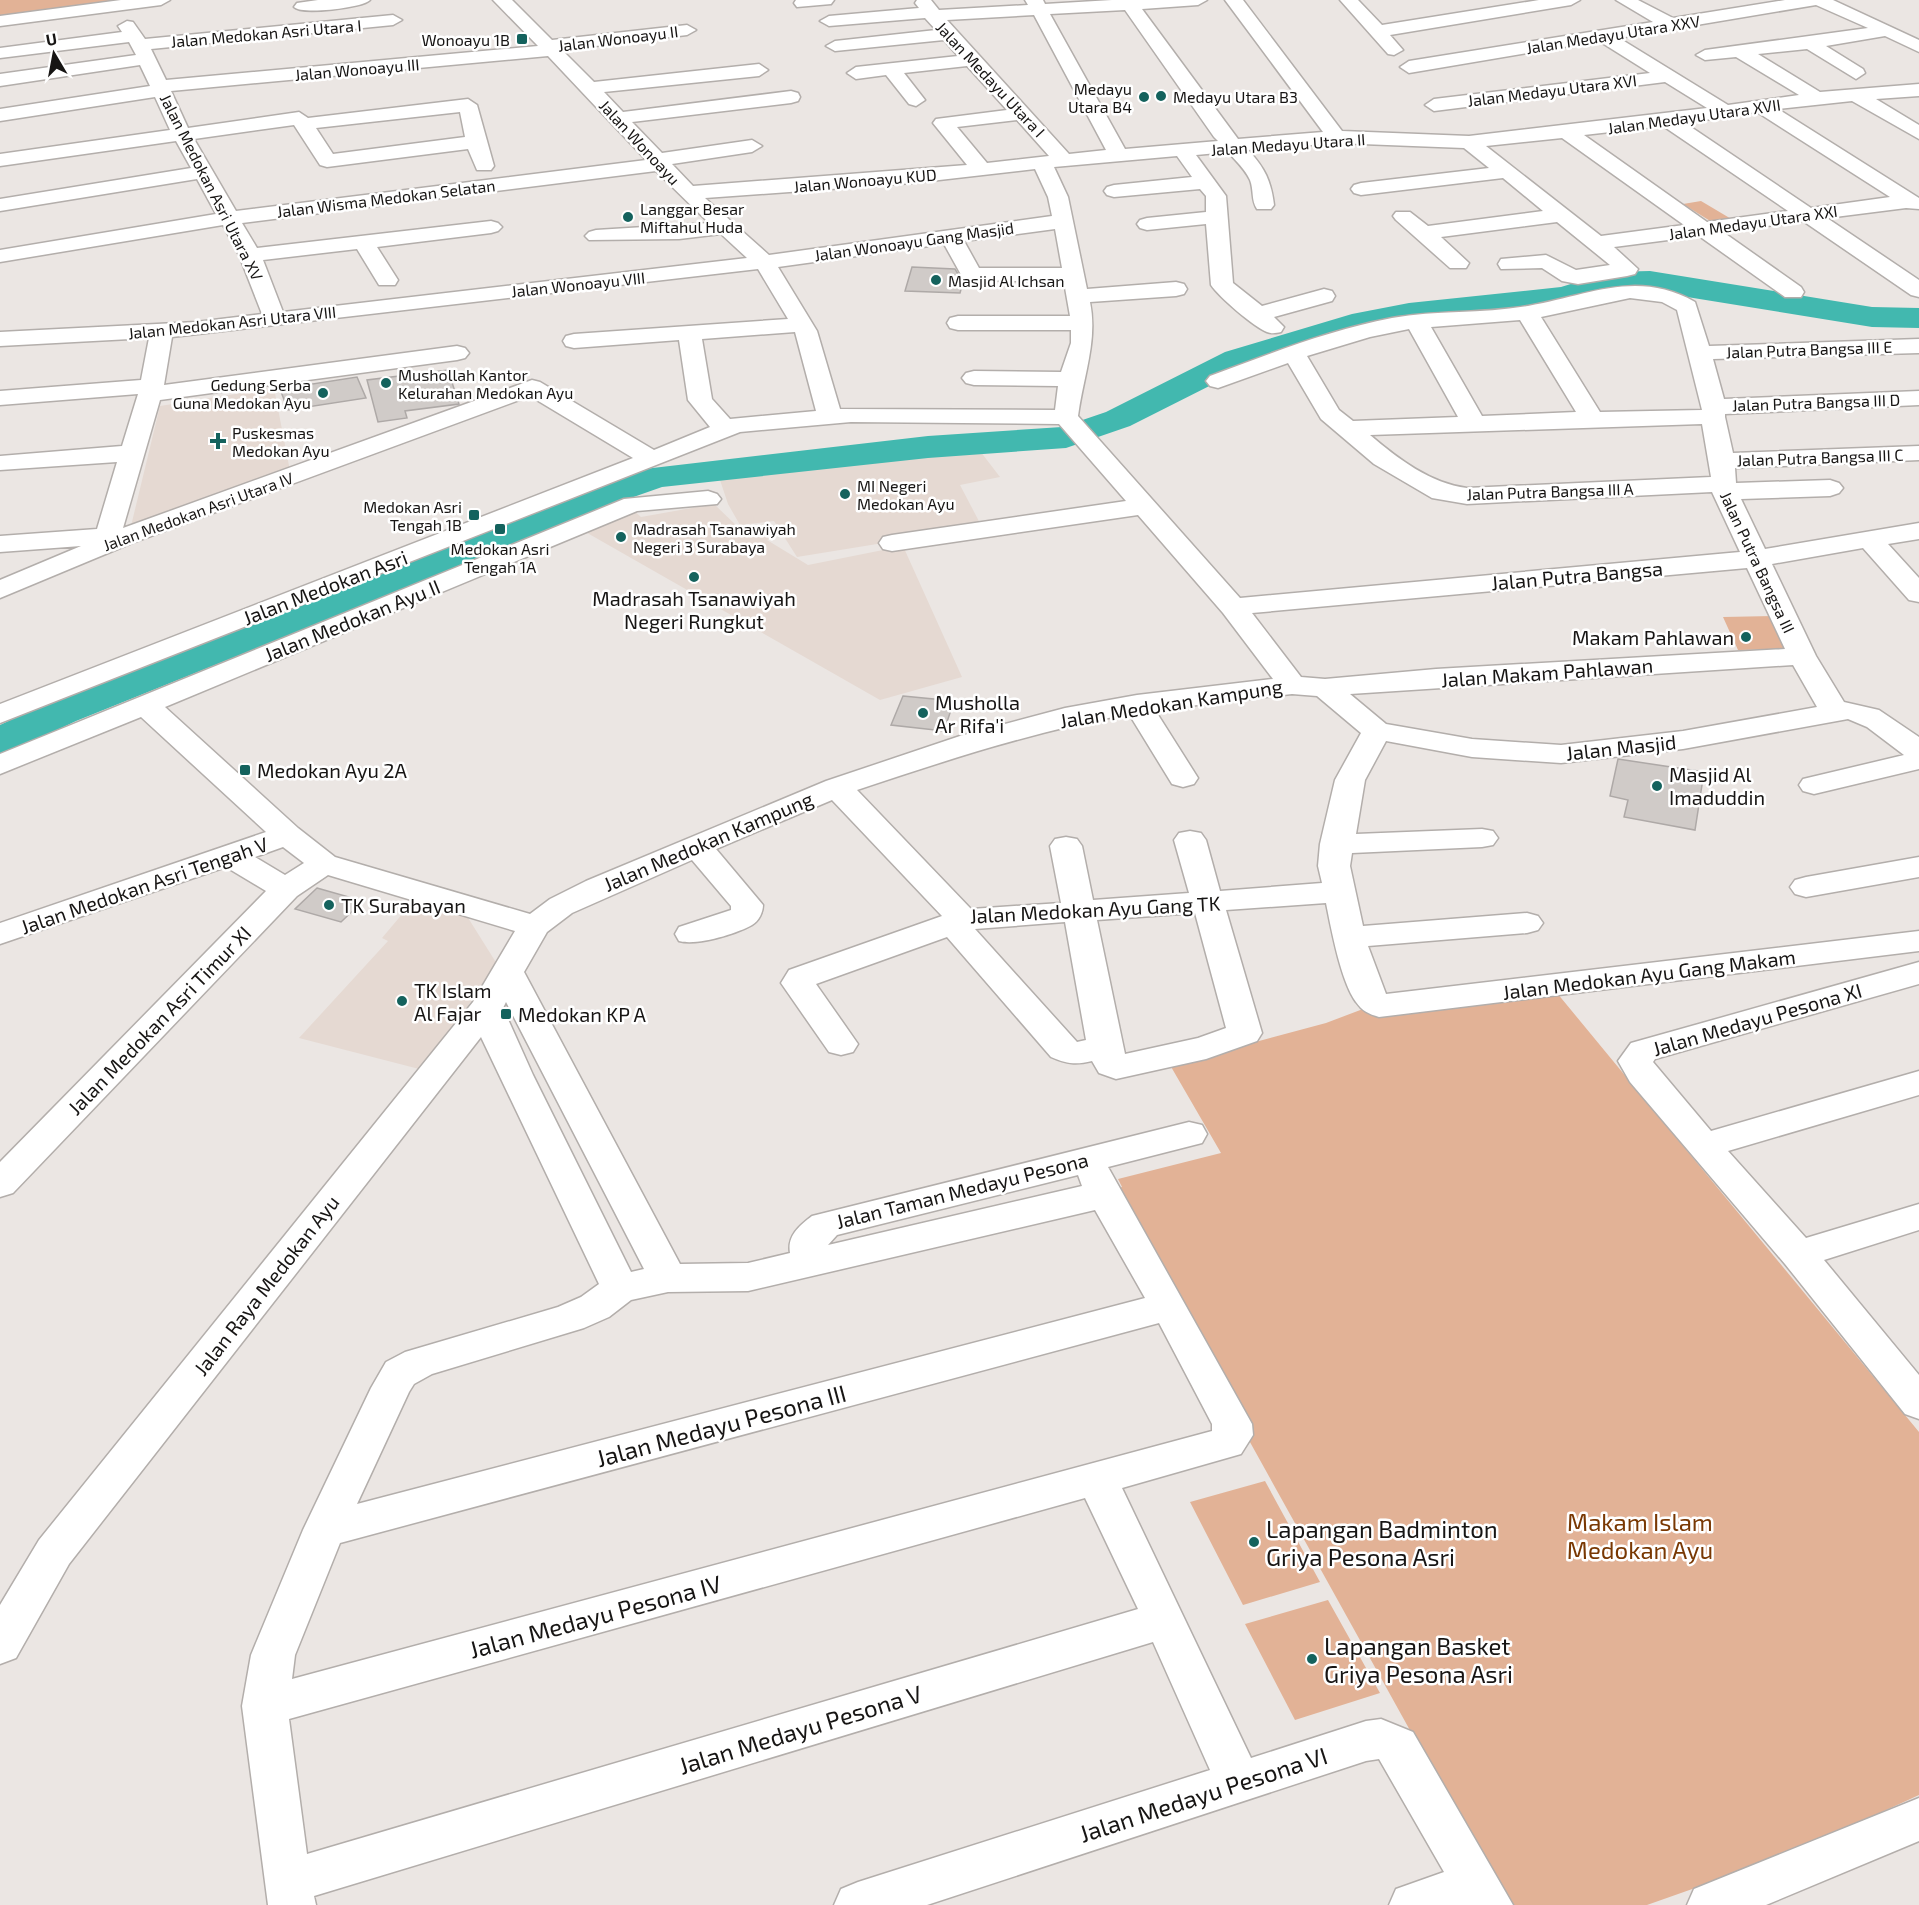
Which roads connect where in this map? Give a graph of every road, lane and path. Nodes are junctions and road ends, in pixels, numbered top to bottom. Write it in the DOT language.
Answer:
graph roads {
  1 [pos="161,0"];
  2 [pos="361,0"];
  3 [pos="502,0"];
  4 [pos="508,0"];
  5 [pos="825,0"];
  6 [pos="1198,0"];
  7 [pos="1234,0"];
  8 [pos="1349,0"];
  9 [pos="1571,0"];
  10 [pos="1625,0"];
  11 [pos="1818,0"];
  12 [pos="1129,2"];
  13 [pos="803,3"];
  14 [pos="1037,4"];
  15 [pos="926,6"];
  16 [pos="299,7"];
  17 [pos="393,20"];
  18 [pos="0,21"];
  19 [pos="829,21"];
  20 [pos="1673,25"];
  21 [pos="687,30"];
  22 [pos="1888,30"];
  23 [pos="1380,31"];
  24 [pos="949,34"];
  25 [pos="1603,36"];
  26 [pos="136,41"];
  27 [pos="1810,43"];
  28 [pos="836,45"];
  29 [pos="1919,47"];
  30 [pos="551,48"];
  31 [pos="1741,52"];
  32 [pos="0,54"];
  33 [pos="1705,55"];
  34 [pos="972,60"];
  35 [pos="1409,68"];
  36 [pos="891,69"];
  37 [pos="759,70"];
  38 [pos="856,73"];
  39 [pos="1856,73"];
  40 [pos="1669,76"];
  41 [pos="0,80"];
  42 [pos="161,88"];
  43 [pos="590,88"];
  44 [pos="1919,90"];
  45 [pos="1856,95"];
  46 [pos="791,97"];
  47 [pos="1817,98"];
  48 [pos="916,100"];
  49 [pos="1434,105"];
  50 [pos="1760,106"];
  51 [pos="297,112"];
  52 [pos="1726,112"];
  53 [pos="1022,114"];
  54 [pos="0,115"];
  55 [pos="619,118"];
  56 [pos="1667,120"];
  57 [pos="181,133"];
  58 [pos="1568,133"];
  59 [pos="1919,133"];
  60 [pos="1336,137"];
  61 [pos="1463,141"];
  62 [pos="476,142"];
  63 [pos="752,146"];
  64 [pos="1232,147"];
  65 [pos="1184,151"];
  66 [pos="1119,156"];
  67 [pos="0,160"];
  68 [pos="1064,160"];
  69 [pos="660,162"];
  70 [pos="1042,162"];
  71 [pos="484,166"];
  72 [pos="982,170"];
  73 [pos="202,172"];
  74 [pos="1505,172"];
  75 [pos="1208,182"];
  76 [pos="1361,189"];
  77 [pos="1114,191"];
  78 [pos="688,193"];
  79 [pos="507,199"];
  80 [pos="1912,199"];
  81 [pos="0,205"];
  82 [pos="1264,205"];
  83 [pos="1560,215"];
  84 [pos="1806,215"];
  85 [pos="1403,216"];
  86 [pos="1215,217"];
  87 [pos="230,218"];
  88 [pos="1064,221"];
  89 [pos="1147,224"];
  90 [pos="725,227"];
  91 [pos="1704,229"];
  92 [pos="1424,233"];
  93 [pos="950,235"];
  94 [pos="596,236"];
  95 [pos="363,241"];
  96 [pos="1597,243"];
  97 [pos="250,255"];
  98 [pos="0,256"];
  99 [pos="397,260"];
  100 [pos="374,262"];
  101 [pos="764,262"];
  102 [pos="1458,263"];
  103 [pos="1509,264"];
  104 [pos="1219,267"];
  105 [pos="387,280"];
  106 [pos="1075,286"];
  107 [pos="1919,290"];
  108 [pos="1793,292"];
  109 [pos="1324,296"];
  110 [pos="392,305"];
  111 [pos="1527,313"];
  112 [pos="275,319"];
  113 [pos="1416,321"];
  114 [pos="958,323"];
  115 [pos="1082,323"];
  116 [pos="802,325"];
  117 [pos="162,331"];
  118 [pos="689,332"];
  119 [pos="0,339"];
  120 [pos="574,341"];
  121 [pos="1919,346"];
  122 [pos="1699,353"];
  123 [pos="457,354"];
  124 [pos="1294,354"];
  125 [pos="974,378"];
  126 [pos="1071,379"];
  127 [pos="1218,381"];
  128 [pos="151,390"];
  129 [pos="0,398"];
  130 [pos="1919,398"];
  131 [pos="1713,412"];
  132 [pos="830,416"];
  133 [pos="1592,419"];
  134 [pos="1474,424"];
  135 [pos="1074,426"];
  136 [pos="724,428"];
  137 [pos="1347,429"];
  138 [pos="133,453"];
  139 [pos="1919,453"];
  140 [pos="650,458"];
  141 [pos="0,463"];
  142 [pos="1723,478"];
  143 [pos="1830,488"];
  144 [pos="708,498"];
  145 [pos="545,504"];
  146 [pos="1145,506"];
  147 [pos="576,524"];
  148 [pos="1919,531"];
  149 [pos="112,539"];
  150 [pos="1869,539"];
  151 [pos="892,543"];
  152 [pos="0,544"];
  153 [pos="1754,559"];
  154 [pos="0,590"];
  155 [pos="1919,594"];
  156 [pos="1233,607"];
  157 [pos="1802,656"];
  158 [pos="1292,685"];
  159 [pos="1325,688"];
  160 [pos="1137,704"];
  161 [pos="145,705"];
  162 [pos="1835,712"];
  163 [pos="0,714"];
  164 [pos="1377,731"];
  165 [pos="1919,752"];
  166 [pos="1919,760"];
  167 [pos="0,765"];
  168 [pos="1183,778"];
  169 [pos="1814,785"];
  170 [pos="837,787"];
  171 [pos="287,835"];
  172 [pos="1482,838"];
  173 [pos="1190,840"];
  174 [pos="1336,844"];
  175 [pos="697,846"];
  176 [pos="1066,846"];
  177 [pos="231,856"];
  178 [pos="324,864"];
  179 [pos="1919,867"];
  180 [pos="1806,887"];
  181 [pos="286,889"];
  182 [pos="1337,892"];
  183 [pos="1206,903"];
  184 [pos="1077,912"];
  185 [pos="958,922"];
  186 [pos="1527,923"];
  187 [pos="534,926"];
  188 [pos="0,934"];
  189 [pos="691,934"];
  190 [pos="1349,937"];
  191 [pos="1919,941"];
  192 [pos="507,972"];
  193 [pos="1919,973"];
  194 [pos="486,1008"];
  195 [pos="841,1044"];
  196 [pos="1105,1047"];
  197 [pos="1919,1083"];
  198 [pos="1189,1134"];
  199 [pos="1703,1146"];
  200 [pos="1085,1159"];
  201 [pos="0,1184"];
  202 [pos="1106,1194"];
  203 [pos="632,1210"];
  204 [pos="1919,1217"];
  205 [pos="588,1222"];
  206 [pos="1798,1254"];
  207 [pos="815,1262"];
  208 [pos="668,1278"];
  209 [pos="620,1288"];
  210 [pos="1169,1306"];
  211 [pos="1912,1383"];
  212 [pos="1096,1478"];
  213 [pos="324,1530"];
  214 [pos="1165,1620"];
  215 [pos="0,1645"];
  216 [pos="265,1706"];
  217 [pos="1239,1783"];
  218 [pos="1919,1819"];
  219 [pos="289,1893"];
  220 [pos="1483,1894"];
  221 [pos="858,1905"];
  222 [pos="1413,1905"];
  223 [pos="1711,1905"];
  1 -- 18 [label="street"];
  2 -- 16 [label="street"];
  3 -- 4 [label="street"];
  3 -- 30 [label="street, Jalan Wonoayu"];
  5 -- 13 [label="street"];
  6 -- 12 [label="street"];
  7 -- 60 [label="street"];
  8 -- 23 [label="street"];
  9 -- 23 [label="street"];
  10 -- 20 [label="street"];
  11 -- 20 [label="street, Jalan Medayu Utara XXV"];
  11 -- 22 [label="street"];
  12 -- 14 [label="street"];
  12 -- 64 [label="street"];
  14 -- 15 [label="street"];
  14 -- 66 [label="street"];
  15 -- 19 [label="street"];
  15 -- 24 [label="street, Jalan Medayu Utara I"];
  17 -- 26 [label="street, Jalan Medokan Asri Utara I"];
  20 -- 25 [label="street, Jalan Medayu Utara XXV"];
  21 -- 30 [label="street, Jalan Wonoayu II"];
  22 -- 27 [label="street"];
  22 -- 29 [label="street"];
  23 -- 35 [label="street"];
  24 -- 28 [label="street"];
  24 -- 34 [label="street, Jalan Medayu Utara I"];
  25 -- 35 [label="street, Jalan Medayu Utara XXV"];
  25 -- 40 [label="street"];
  26 -- 32 [label="street"];
  26 -- 41 [label="street"];
  26 -- 42 [label="street, Jalan Medokan Asri Utara XV"];
  27 -- 31 [label="street"];
  27 -- 39 [label="street"];
  30 -- 42 [label="street, Jalan Wonoayu III"];
  30 -- 43 [label="street, Jalan Wonoayu"];
  31 -- 33 [label="street"];
  31 -- 47 [label="street"];
  34 -- 36 [label="street"];
  34 -- 53 [label="street, Jalan Medayu Utara I"];
  35 -- 49 [label="street"];
  36 -- 38 [label="street"];
  36 -- 48 [label="street"];
  37 -- 43 [label="street"];
  40 -- 49 [label="street, Jalan Medayu Utara XVI"];
  40 -- 52 [label="street"];
  42 -- 54 [label="street, Jalan Wonoayu III"];
  42 -- 57 [label="street, Jalan Medokan Asri Utara XV"];
  43 -- 55 [label="street, Jalan Wonoayu"];
  44 -- 45 [label="street, Jalan Medayu Utara XVII"];
  45 -- 47 [label="street, Jalan Medayu Utara XVII"];
  45 -- 59 [label="street"];
  46 -- 55 [label="street"];
  47 -- 50 [label="street, Jalan Medayu Utara XVII"];
  49 -- 61 [label="street"];
  50 -- 52 [label="street, Jalan Medayu Utara XVII"];
  50 -- 80 [label="street"];
  51 -- 57 [label="street"];
  51 -- 62 [label="street"];
  51 -- 62 [label="street"];
  52 -- 56 [label="street, Jalan Medayu Utara XVII"];
  53 -- 68 [label="street, Jalan Medayu Utara I"];
  53 -- 72 [label="street"];
  55 -- 69 [label="street, Jalan Wonoayu"];
  56 -- 58 [label="street, Jalan Medayu Utara XVII"];
  56 -- 84 [label="street"];
  57 -- 67 [label="street"];
  57 -- 73 [label="street, Jalan Medokan Asri Utara XV"];
  58 -- 61 [label="street, Jalan Medayu Utara XVII"];
  58 -- 91 [label="street"];
  60 -- 61 [label="street, Jalan Medayu Utara II"];
  60 -- 64 [label="street, Jalan Medayu Utara II"];
  61 -- 74 [label="street"];
  62 -- 71 [label="street"];
  63 -- 69 [label="street, Jalan Wisma Medokan Selatan"];
  64 -- 65 [label="street, Jalan Medayu Utara II"];
  64 -- 82 [label="street"];
  65 -- 66 [label="street, Jalan Medayu Utara II"];
  65 -- 75 [label="street"];
  66 -- 68 [label="street, Jalan Medayu Utara II"];
  68 -- 70 [label="street, Jalan Medayu Utara II"];
  69 -- 78 [label="street, Jalan Wonoayu"];
  69 -- 87 [label="street, Jalan Wisma Medokan Selatan"];
  70 -- 72 [label="street, Jalan Wonoayu KUD"];
  70 -- 88 [label="street"];
  72 -- 78 [label="street, Jalan Wonoayu KUD"];
  73 -- 81 [label="street"];
  73 -- 87 [label="street, Jalan Medokan Asri Utara XV"];
  74 -- 76 [label="street"];
  74 -- 83 [label="street"];
  75 -- 77 [label="street"];
  75 -- 86 [label="street"];
  78 -- 90 [label="street, Jalan Wonoayu"];
  79 -- 95 [label="street"];
  80 -- 84 [label="street, Jalan Medayu Utara XXI"];
  83 -- 92 [label="street"];
  83 -- 96 [label="street"];
  84 -- 91 [label="street, Jalan Medayu Utara XXI"];
  84 -- 107 [label="street"];
  85 -- 92 [label="street"];
  86 -- 89 [label="street"];
  86 -- 104 [label="street"];
  87 -- 97 [label="street, Jalan Medokan Asri Utara XV"];
  87 -- 98 [label="street, Jalan Wisma Medokan Selatan"];
  88 -- 93 [label="street, Jalan Wonoayu Gang Masjid"];
  88 -- 106 [label="street"];
  90 -- 94 [label="street"];
  90 -- 101 [label="street, Jalan Wonoayu"];
  91 -- 96 [label="street, Jalan Medayu Utara XXI"];
  91 -- 108 [label="street"];
  92 -- 102 [label="street"];
  93 -- 101 [label="street, Jalan Wonoayu Gang Masjid"];
  93 -- 106 [label="street"];
  95 -- 97 [label="street"];
  95 -- 100 [label="street"];
  96 -- 103 [label="street"];
  97 -- 112 [label="street, Jalan Medokan Asri Utara XV"];
  99 -- 100 [label="street"];
  100 -- 105 [label="street"];
  101 -- 110 [label="street, Jalan Wonoayu VIII"];
  101 -- 116 [label="street, Jalan Wonoayu"];
  104 -- 106 [label="street"];
  104 -- 109 [label="street"];
  106 -- 115 [label="street"];
  110 -- 112 [label="street, Jalan Medokan Asri Utara VIII"];
  111 -- 113 [label="street"];
  111 -- 122 [label="street, Jalan Putra Bangsa III"];
  111 -- 133 [label="street"];
  112 -- 117 [label="street, Jalan Medokan Asri Utara VIII"];
  113 -- 124 [label="street"];
  113 -- 134 [label="street"];
  114 -- 115 [label="street"];
  115 -- 126 [label="street"];
  116 -- 118 [label="street"];
  116 -- 132 [label="street, Jalan Wonoayu"];
  117 -- 119 [label="street, Jalan Medokan Asri Utara VIII"];
  117 -- 128 [label="street"];
  118 -- 120 [label="street"];
  118 -- 136 [label="street"];
  121 -- 122 [label="street, Jalan Putra Bangsa III E"];
  122 -- 131 [label="street, Jalan Putra Bangsa III"];
  123 -- 128 [label="street"];
  124 -- 127 [label="street"];
  124 -- 137 [label="street, Jalan Putra Bangsa III A"];
  125 -- 126 [label="street"];
  126 -- 135 [label="street"];
  128 -- 129 [label="street"];
  128 -- 138 [label="street"];
  130 -- 131 [label="street, Jalan Putra Bangsa III D"];
  131 -- 133 [label="street, Jalan Putra Bangsa III D"];
  131 -- 142 [label="street, Jalan Putra Bangsa III"];
  132 -- 135 [label="street"];
  132 -- 136 [label="street"];
  133 -- 134 [label="street, Jalan Putra Bangsa III D"];
  134 -- 137 [label="street, Jalan Putra Bangsa III D"];
  135 -- 146 [label="street, Jalan Medokan Kampung"];
  136 -- 140 [label="street"];
  137 -- 142 [label="street, Jalan Putra Bangsa III A"];
  138 -- 141 [label="street"];
  138 -- 149 [label="street"];
  139 -- 142 [label="street, Jalan Putra Bangsa III C"];
  140 -- 145 [label="street, Jalan Medokan Asri"];
  140 -- 149 [label="street, Jalan Medokan Asri Utara IV"];
  142 -- 143 [label="street"];
  142 -- 153 [label="street, Jalan Putra Bangsa III"];
  144 -- 147 [label="street, Jalan Medokan Ayu II"];
  145 -- 147 [label="street"];
  145 -- 163 [label="street, Jalan Medokan Asri"];
  146 -- 151 [label="street"];
  146 -- 156 [label="street, Jalan Medokan Kampung"];
  147 -- 161 [label="street, Jalan Medokan Ayu II"];
  148 -- 150 [label="street, Jalan Putra Bangsa"];
  149 -- 152 [label="street"];
  149 -- 154 [label="street, Jalan Medokan Asri Utara IV"];
  150 -- 153 [label="street, Jalan Putra Bangsa"];
  150 -- 155 [label="street"];
  153 -- 156 [label="street, Jalan Putra Bangsa"];
  153 -- 157 [label="street, Jalan Putra Bangsa III"];
  156 -- 158 [label="street, Jalan Medokan Kampung"];
  157 -- 159 [label="street, Jalan Makam Pahlawan"];
  157 -- 162 [label="street, Jalan Putra Bangsa III"];
  158 -- 159 [label="street, Jalan Makam Pahlawan"];
  158 -- 160 [label="street, Jalan Medokan Kampung"];
  159 -- 164 [label="street, Jalan Masjid"];
  160 -- 168 [label="street"];
  160 -- 170 [label="street, Jalan Medokan Kampung"];
  161 -- 167 [label="street, Jalan Medokan Ayu II"];
  161 -- 171 [label="street"];
  162 -- 164 [label="street, Jalan Masjid"];
  162 -- 165 [label="street, Jalan Masjid"];
  164 -- 174 [label="street"];
  166 -- 169 [label="street"];
  170 -- 175 [label="street, Jalan Medokan Kampung"];
  170 -- 185 [label="street, Jalan Medokan Ayu Gang TK"];
  171 -- 177 [label="street, Jalan Medokan Asri Tengah V"];
  171 -- 178 [label="street"];
  172 -- 174 [label="street"];
  173 -- 183 [label="street"];
  174 -- 182 [label="street"];
  175 -- 187 [label="street, Jalan Medokan Kampung"];
  175 -- 189 [label="street"];
  176 -- 184 [label="street"];
  177 -- 181 [label="street"];
  177 -- 188 [label="street, Jalan Medokan Asri Tengah V"];
  178 -- 181 [label="street, Jalan Medokan Asri Timur XI"];
  178 -- 187 [label="street"];
  179 -- 180 [label="street"];
  181 -- 201 [label="street, Jalan Medokan Asri Timur XI"];
  182 -- 183 [label="street, Jalan Medokan Ayu Gang TK"];
  182 -- 190 [label="street"];
  183 -- 184 [label="street, Jalan Medokan Ayu Gang TK"];
  183 -- 196 [label="street"];
  184 -- 185 [label="street, Jalan Medokan Ayu Gang TK"];
  184 -- 196 [label="street"];
  185 -- 195 [label="street"];
  185 -- 196 [label="street"];
  186 -- 190 [label="street"];
  187 -- 192 [label="street, Jalan Raya Medokan Ayu"];
  190 -- 191 [label="street, Jalan Medokan Ayu Gang Makam"];
  192 -- 194 [label="street, Jalan Raya Medokan Ayu"];
  192 -- 203 [label="street"];
  193 -- 199 [label="street, Jalan Medayu Pesona XI"];
  194 -- 205 [label="street"];
  194 -- 215 [label="street, Jalan Raya Medokan Ayu"];
  197 -- 199 [label="street"];
  198 -- 200 [label="street, Jalan Taman Medayu Pesona"];
  199 -- 206 [label="street"];
  200 -- 202 [label="street"];
  200 -- 207 [label="street, Jalan Taman Medayu Pesona"];
  202 -- 207 [label="street, Jalan Taman Medayu Pesona"];
  202 -- 210 [label="street"];
  203 -- 205 [label="street"];
  203 -- 208 [label="street"];
  204 -- 206 [label="street"];
  205 -- 209 [label="street"];
  206 -- 211 [label="street"];
  207 -- 208 [label="street"];
  208 -- 209 [label="street"];
  209 -- 213 [label="street"];
  210 -- 212 [label="street, Jalan Medayu Pesona IV"];
  210 -- 213 [label="street, Jalan Medayu Pesona III"];
  212 -- 214 [label="street"];
  212 -- 216 [label="street, Jalan Medayu Pesona IV"];
  213 -- 216 [label="street"];
  214 -- 217 [label="street"];
  214 -- 219 [label="street, Jalan Medayu Pesona V"];
  216 -- 219 [label="street"];
  217 -- 220 [label="street, Jalan Medayu Pesona VI"];
  217 -- 221 [label="street, Jalan Medayu Pesona VI"];
  218 -- 223 [label="street"];
  220 -- 222 [label="street"];
}
